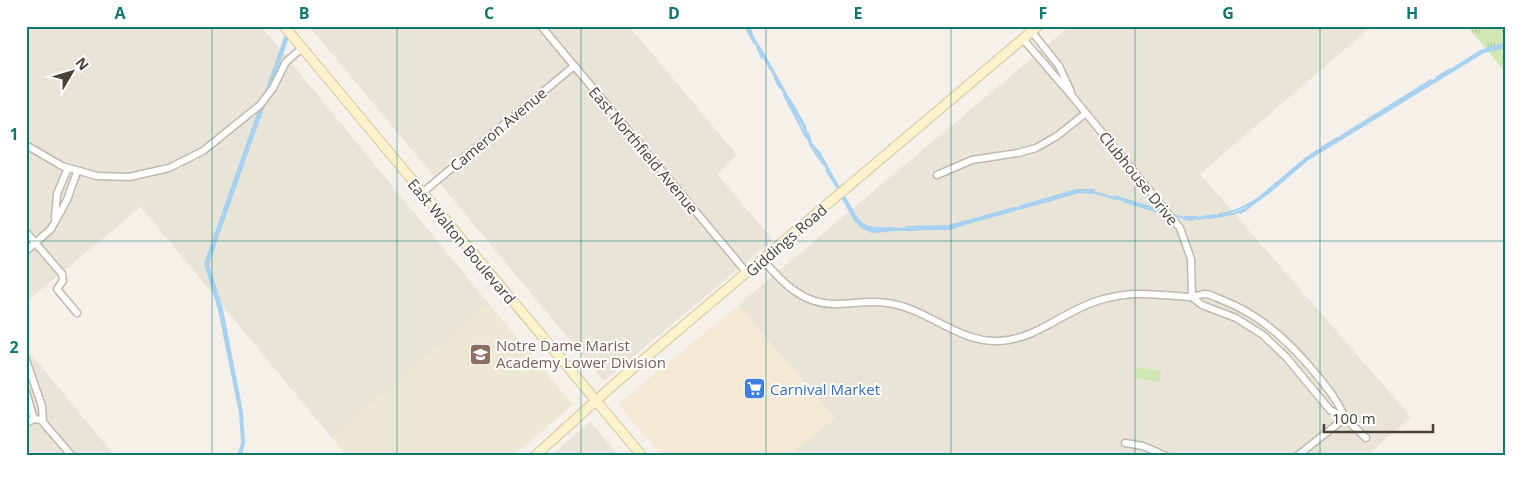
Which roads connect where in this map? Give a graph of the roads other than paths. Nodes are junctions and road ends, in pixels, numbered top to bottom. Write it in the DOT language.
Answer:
graph roads {
  1 [pos="284,26"];
  2 [pos="541,26"];
  3 [pos="1035,29"];
  4 [pos="1023,40"];
  5 [pos="302,48"];
  6 [pos="574,66"];
  7 [pos="1072,96"];
  8 [pos="1086,113"];
  9 [pos="26,145"];
  10 [pos="68,168"];
  11 [pos="77,172"];
  12 [pos="937,175"];
  13 [pos="422,193"];
  14 [pos="55,219"];
  15 [pos="26,232"];
  16 [pos="36,243"];
  17 [pos="26,251"];
  18 [pos="763,260"];
  19 [pos="747,274"];
  20 [pos="1192,298"];
  21 [pos="1241,308"];
  22 [pos="76,313"];
  23 [pos="1236,318"];
  24 [pos="1283,337"];
  25 [pos="1275,345"];
  26 [pos="26,360"];
  27 [pos="1314,372"];
  28 [pos="1305,379"];
  29 [pos="26,392"];
  30 [pos="596,401"];
  31 [pos="1345,418"];
  32 [pos="34,419"];
  33 [pos="43,422"];
  34 [pos="26,423"];
  35 [pos="1366,438"];
  36 [pos="1125,443"];
  37 [pos="72,456"];
  38 [pos="535,456"];
  39 [pos="642,456"];
  40 [pos="1166,456"];
  41 [pos="1297,456"];
  1 -- 5 [label="street, East Walton Boulevard"];
  2 -- 6 [label="street, East Northfield Avenue"];
  3 -- 4 [label="street, Giddings Road"];
  3 -- 7 [label="street, Clubhouse Drive"];
  4 -- 7 [label="street, Clubhouse Drive"];
  4 -- 18 [label="street, Giddings Road"];
  5 -- 11 [label="street"];
  5 -- 13 [label="street, East Walton Boulevard"];
  6 -- 13 [label="street, Cameron Avenue"];
  6 -- 19 [label="street, East Northfield Avenue"];
  7 -- 8 [label="street, Clubhouse Drive"];
  8 -- 12 [label="street"];
  8 -- 20 [label="street, Clubhouse Drive"];
  9 -- 10 [label="street"];
  10 -- 11 [label="street"];
  10 -- 14 [label="street"];
  11 -- 14 [label="street"];
  13 -- 30 [label="street, East Walton Boulevard"];
  14 -- 16 [label="street"];
  15 -- 16 [label="street"];
  16 -- 17 [label="street"];
  16 -- 22 [label="street"];
  18 -- 19 [label="street, Giddings Road"];
  18 -- 20 [label="street"];
  19 -- 30 [label="street, Giddings Road"];
  20 -- 21 [label="street"];
  20 -- 23 [label="street"];
  21 -- 23 [label="street"];
  21 -- 24 [label="street"];
  23 -- 25 [label="street"];
  24 -- 25 [label="street"];
  24 -- 27 [label="street"];
  25 -- 28 [label="street"];
  26 -- 33 [label="street"];
  27 -- 28 [label="street"];
  27 -- 31 [label="street"];
  28 -- 31 [label="street"];
  29 -- 32 [label="street"];
  30 -- 38 [label="street, Giddings Road"];
  30 -- 39 [label="street, East Walton Boulevard"];
  31 -- 35 [label="street"];
  31 -- 41 [label="street"];
  32 -- 33 [label="street"];
  32 -- 34 [label="street"];
  33 -- 37 [label="street"];
  36 -- 40 [label="street"];
}
